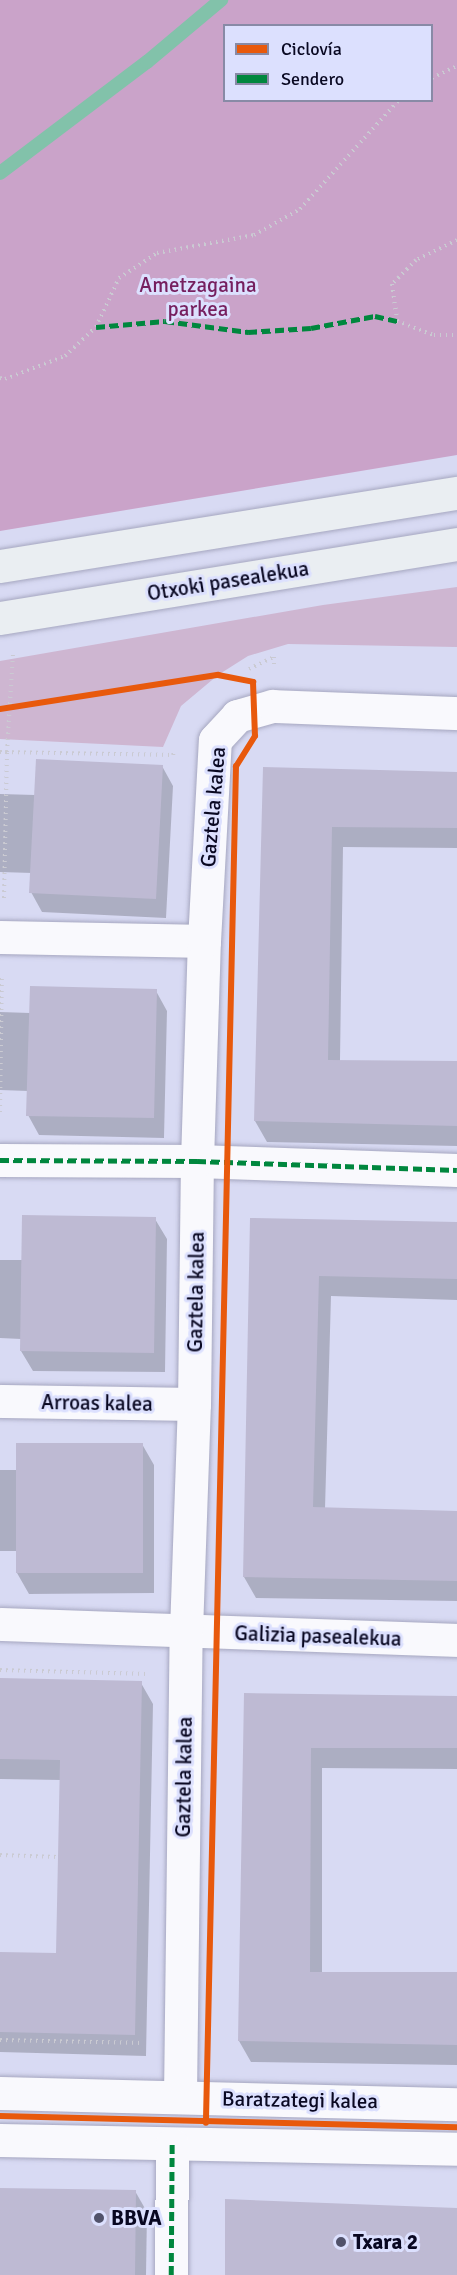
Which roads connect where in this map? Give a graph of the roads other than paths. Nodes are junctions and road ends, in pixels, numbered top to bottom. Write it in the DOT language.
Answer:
graph roads {
  1 [pos="457,493"];
  2 [pos="457,544"];
  3 [pos="0,566"];
  4 [pos="0,618"];
  5 [pos="457,713"];
  6 [pos="2,937"];
  7 [pos="204,941"];
  8 [pos="0,1160"];
  9 [pos="198,1161"];
  10 [pos="457,1170"];
  11 [pos="0,1401"];
  12 [pos="194,1404"];
  13 [pos="0,1624"];
  14 [pos="186,1632"];
  15 [pos="457,1640"];
  16 [pos="0,2093"];
  17 [pos="180,2097"];
  18 [pos="457,2104"];
  19 [pos="0,2139"];
  20 [pos="172,2144"];
  21 [pos="457,2149"];
  22 [pos="171,2275"];
  1 -- 3 [label="main road"];
  2 -- 4 [label="main road, Otxoki pasealekua"];
  5 -- 7 [label="street, Gaztela kalea"];
  6 -- 7 [label="street"];
  7 -- 9 [label="street, Gaztela kalea"];
  8 -- 9 [label="street"];
  9 -- 10 [label="street"];
  9 -- 12 [label="street, Gaztela kalea"];
  11 -- 12 [label="street, Arroas kalea"];
  12 -- 14 [label="street, Gaztela kalea"];
  13 -- 14 [label="street, Galizia pasealekua"];
  14 -- 15 [label="street, Galizia pasealekua"];
  14 -- 17 [label="street, Gaztela kalea"];
  16 -- 17 [label="street, Baratzategi kalea"];
  17 -- 18 [label="street, Baratzategi kalea"];
  19 -- 20 [label="street"];
  20 -- 21 [label="street"];
  20 -- 22 [label="street"];
}
